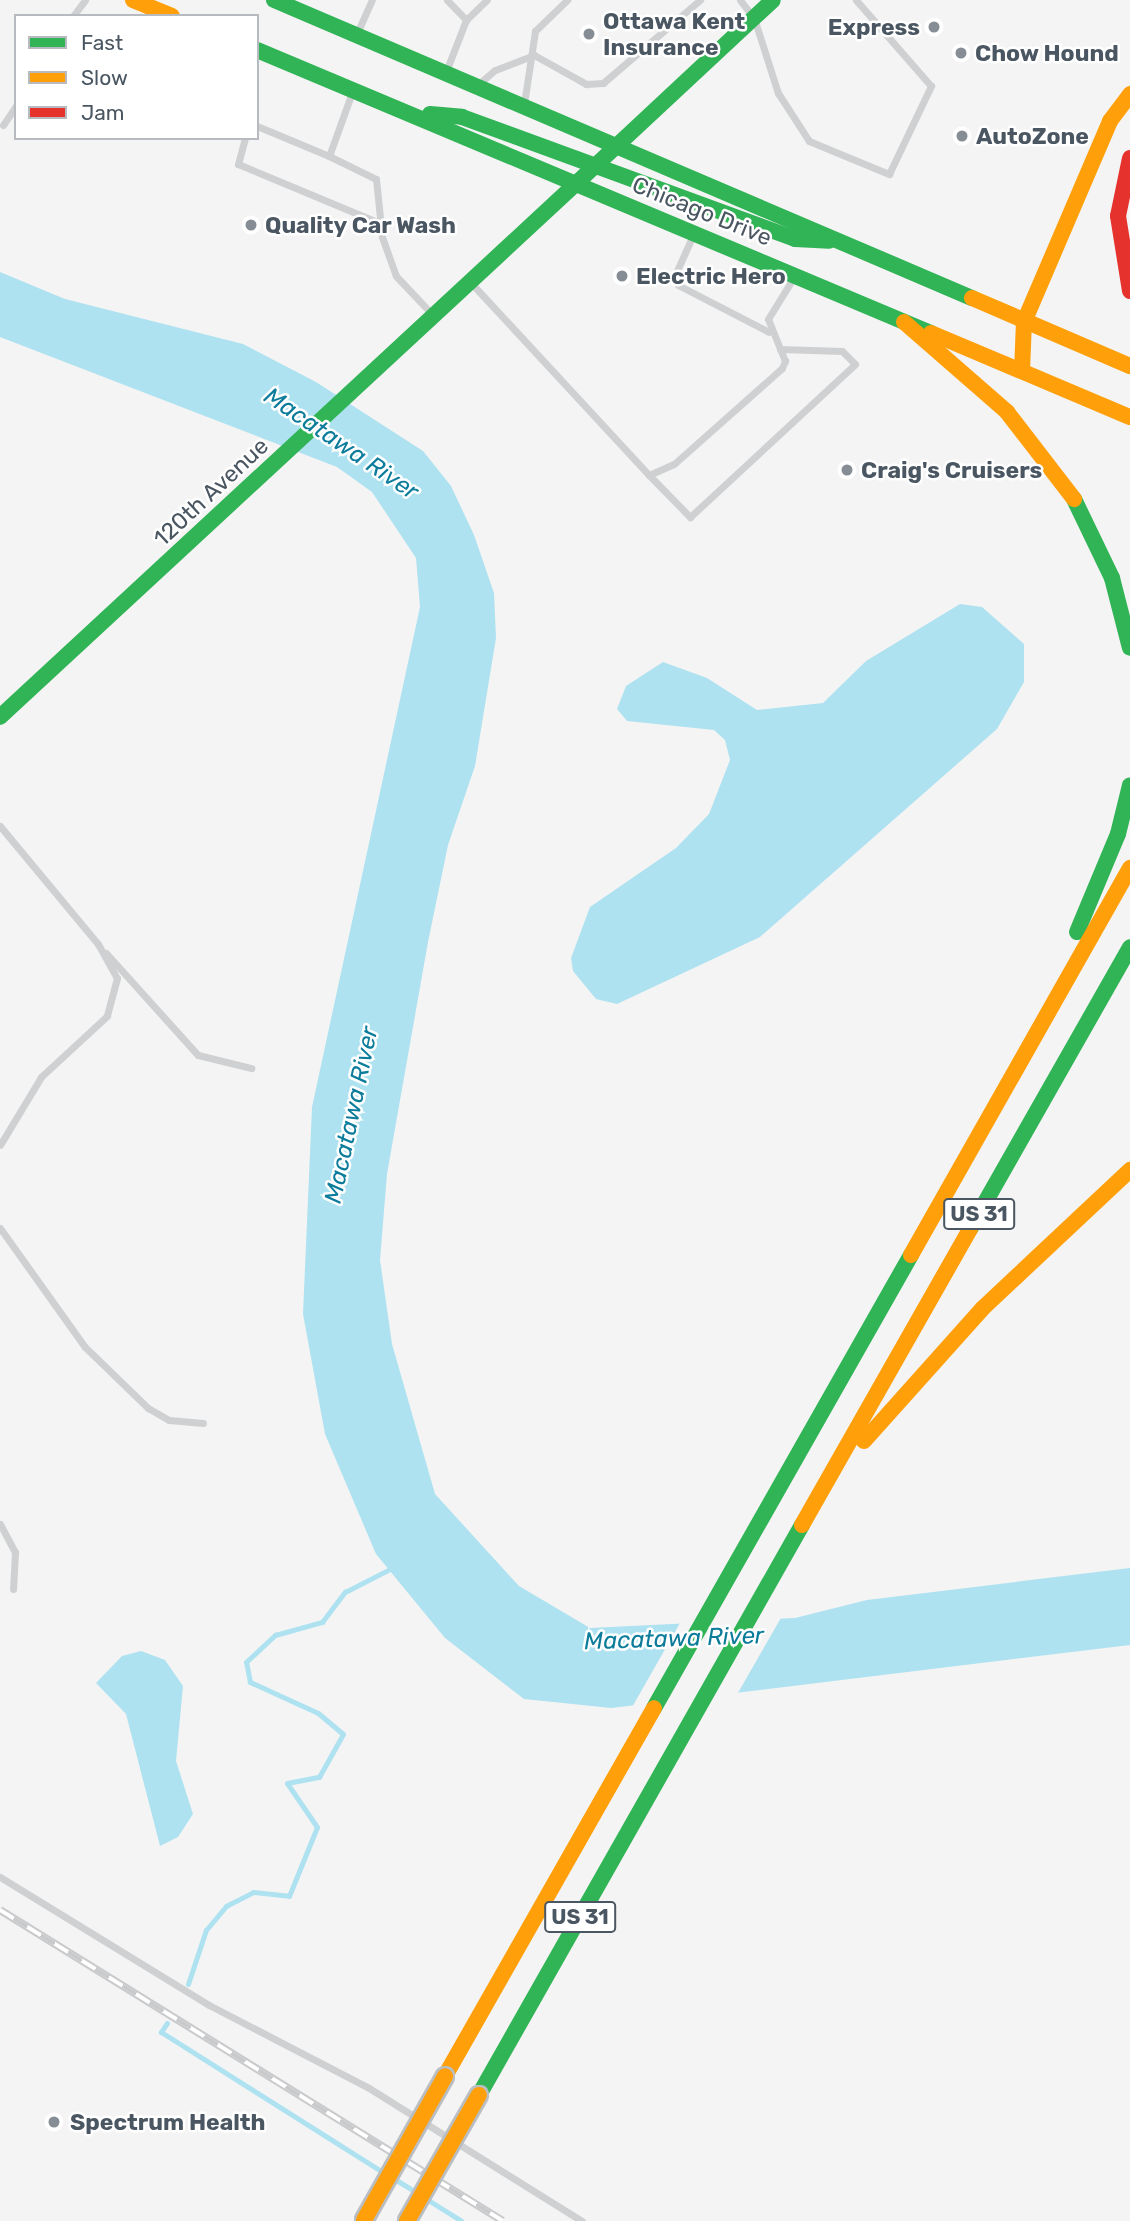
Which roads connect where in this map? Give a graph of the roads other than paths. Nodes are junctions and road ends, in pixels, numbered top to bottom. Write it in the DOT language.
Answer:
graph roads {
  1 [pos="133,0"];
  2 [pos="274,0"];
  3 [pos="372,0"];
  4 [pos="447,0"];
  5 [pos="487,0"];
  6 [pos="567,0"];
  7 [pos="700,0"];
  8 [pos="740,0"];
  9 [pos="773,0"];
  10 [pos="856,0"];
  11 [pos="171,10"];
  12 [pos="754,18"];
  13 [pos="466,20"];
  14 [pos="357,34"];
  15 [pos="259,51"];
  16 [pos="534,55"];
  17 [pos="446,73"];
  18 [pos="477,86"];
  19 [pos="353,88"];
  20 [pos="1130,94"];
  21 [pos="524,106"];
  22 [pos="14,109"];
  23 [pos="411,113"];
  24 [pos="3,125"];
  25 [pos="259,127"];
  26 [pos="244,140"];
  27 [pos="618,145"];
  28 [pos="329,156"];
  29 [pos="1130,158"];
  30 [pos="595,166"];
  31 [pos="575,185"];
  32 [pos="380,223"];
  33 [pos="694,232"];
  34 [pos="846,242"];
  35 [pos="796,274"];
  36 [pos="470,282"];
  37 [pos="1130,291"];
  38 [pos="433,316"];
  39 [pos="904,322"];
  40 [pos="1024,322"];
  41 [pos="769,332"];
  42 [pos="780,349"];
  43 [pos="1130,366"];
  44 [pos="1022,371"];
  45 [pos="1130,417"];
  46 [pos="649,475"];
  47 [pos="1130,648"];
  48 [pos="0,717"];
  49 [pos="1130,785"];
  50 [pos="0,826"];
  51 [pos="1130,868"];
  52 [pos="1130,947"];
  53 [pos="103,951"];
  54 [pos="1024,1056"];
  55 [pos="251,1068"];
  56 [pos="0,1145"];
  57 [pos="1130,1170"];
  58 [pos="0,1228"];
  59 [pos="203,1423"];
  60 [pos="828,1481"];
  61 [pos="0,1524"];
  62 [pos="13,1589"];
  63 [pos="0,1877"];
  64 [pos="461,2126"];
  65 [pos="364,2220"];
  66 [pos="407,2221"];
  67 [pos="427,2221"];
  68 [pos="582,2221"];
  1 -- 11 [label="main road"];
  2 -- 14 [label="main road, Chicago Drive"];
  3 -- 14 [label="lane"];
  4 -- 13 [label="lane"];
  5 -- 13 [label="lane"];
  6 -- 16 [label="lane"];
  7 -- 16 [label="lane"];
  8 -- 12 [label="lane"];
  9 -- 12 [label="main road, 120th Avenue"];
  10 -- 12 [label="lane"];
  12 -- 27 [label="main road, 120th Avenue"];
  13 -- 17 [label="lane"];
  14 -- 17 [label="main road, Chicago Drive"];
  15 -- 19 [label="main road, Chicago Drive"];
  16 -- 18 [label="lane"];
  16 -- 21 [label="lane"];
  17 -- 18 [label="main road, Chicago Drive"];
  18 -- 21 [label="main road, Chicago Drive"];
  19 -- 23 [label="main road, Chicago Drive"];
  19 -- 28 [label="lane"];
  20 -- 40 [label="main road"];
  21 -- 27 [label="main road, Chicago Drive"];
  22 -- 24 [label="lane"];
  23 -- 30 [label="main road"];
  23 -- 31 [label="main road, Chicago Drive"];
  25 -- 28 [label="lane"];
  26 -- 32 [label="lane"];
  27 -- 30 [label="main road, 120th Avenue"];
  27 -- 34 [label="main road, Chicago Drive"];
  28 -- 32 [label="lane"];
  29 -- 37 [label="main road"];
  30 -- 31 [label="main road, 120th Avenue"];
  30 -- 34 [label="main road"];
  31 -- 33 [label="main road, Chicago Drive"];
  31 -- 36 [label="main road, 120th Avenue"];
  32 -- 38 [label="lane"];
  33 -- 35 [label="main road, Chicago Drive"];
  33 -- 41 [label="lane"];
  34 -- 40 [label="main road, Chicago Drive"];
  35 -- 39 [label="main road, Chicago Drive"];
  35 -- 41 [label="lane"];
  36 -- 38 [label="main road, 120th Avenue"];
  36 -- 46 [label="lane"];
  38 -- 48 [label="main road, 120th Avenue"];
  39 -- 44 [label="main road, Chicago Drive"];
  39 -- 47 [label="main road"];
  40 -- 43 [label="main road, Chicago Drive"];
  40 -- 44 [label="main road"];
  41 -- 42 [label="lane"];
  42 -- 46 [label="lane"];
  42 -- 46 [label="lane"];
  44 -- 45 [label="main road, Chicago Drive"];
  49 -- 54 [label="main road"];
  50 -- 53 [label="lane"];
  51 -- 54 [label="main road, US 31"];
  52 -- 60 [label="main road, US 31"];
  53 -- 55 [label="lane"];
  53 -- 56 [label="lane"];
  54 -- 65 [label="main road, US 31, bridge"];
  57 -- 60 [label="main road"];
  58 -- 59 [label="lane"];
  60 -- 64 [label="main road, US 31, bridge"];
  61 -- 62 [label="lane"];
  63 -- 68 [label="lane"];
  64 -- 66 [label="main road, US 31, bridge"];
  64 -- 67 [label="main road"];
}
